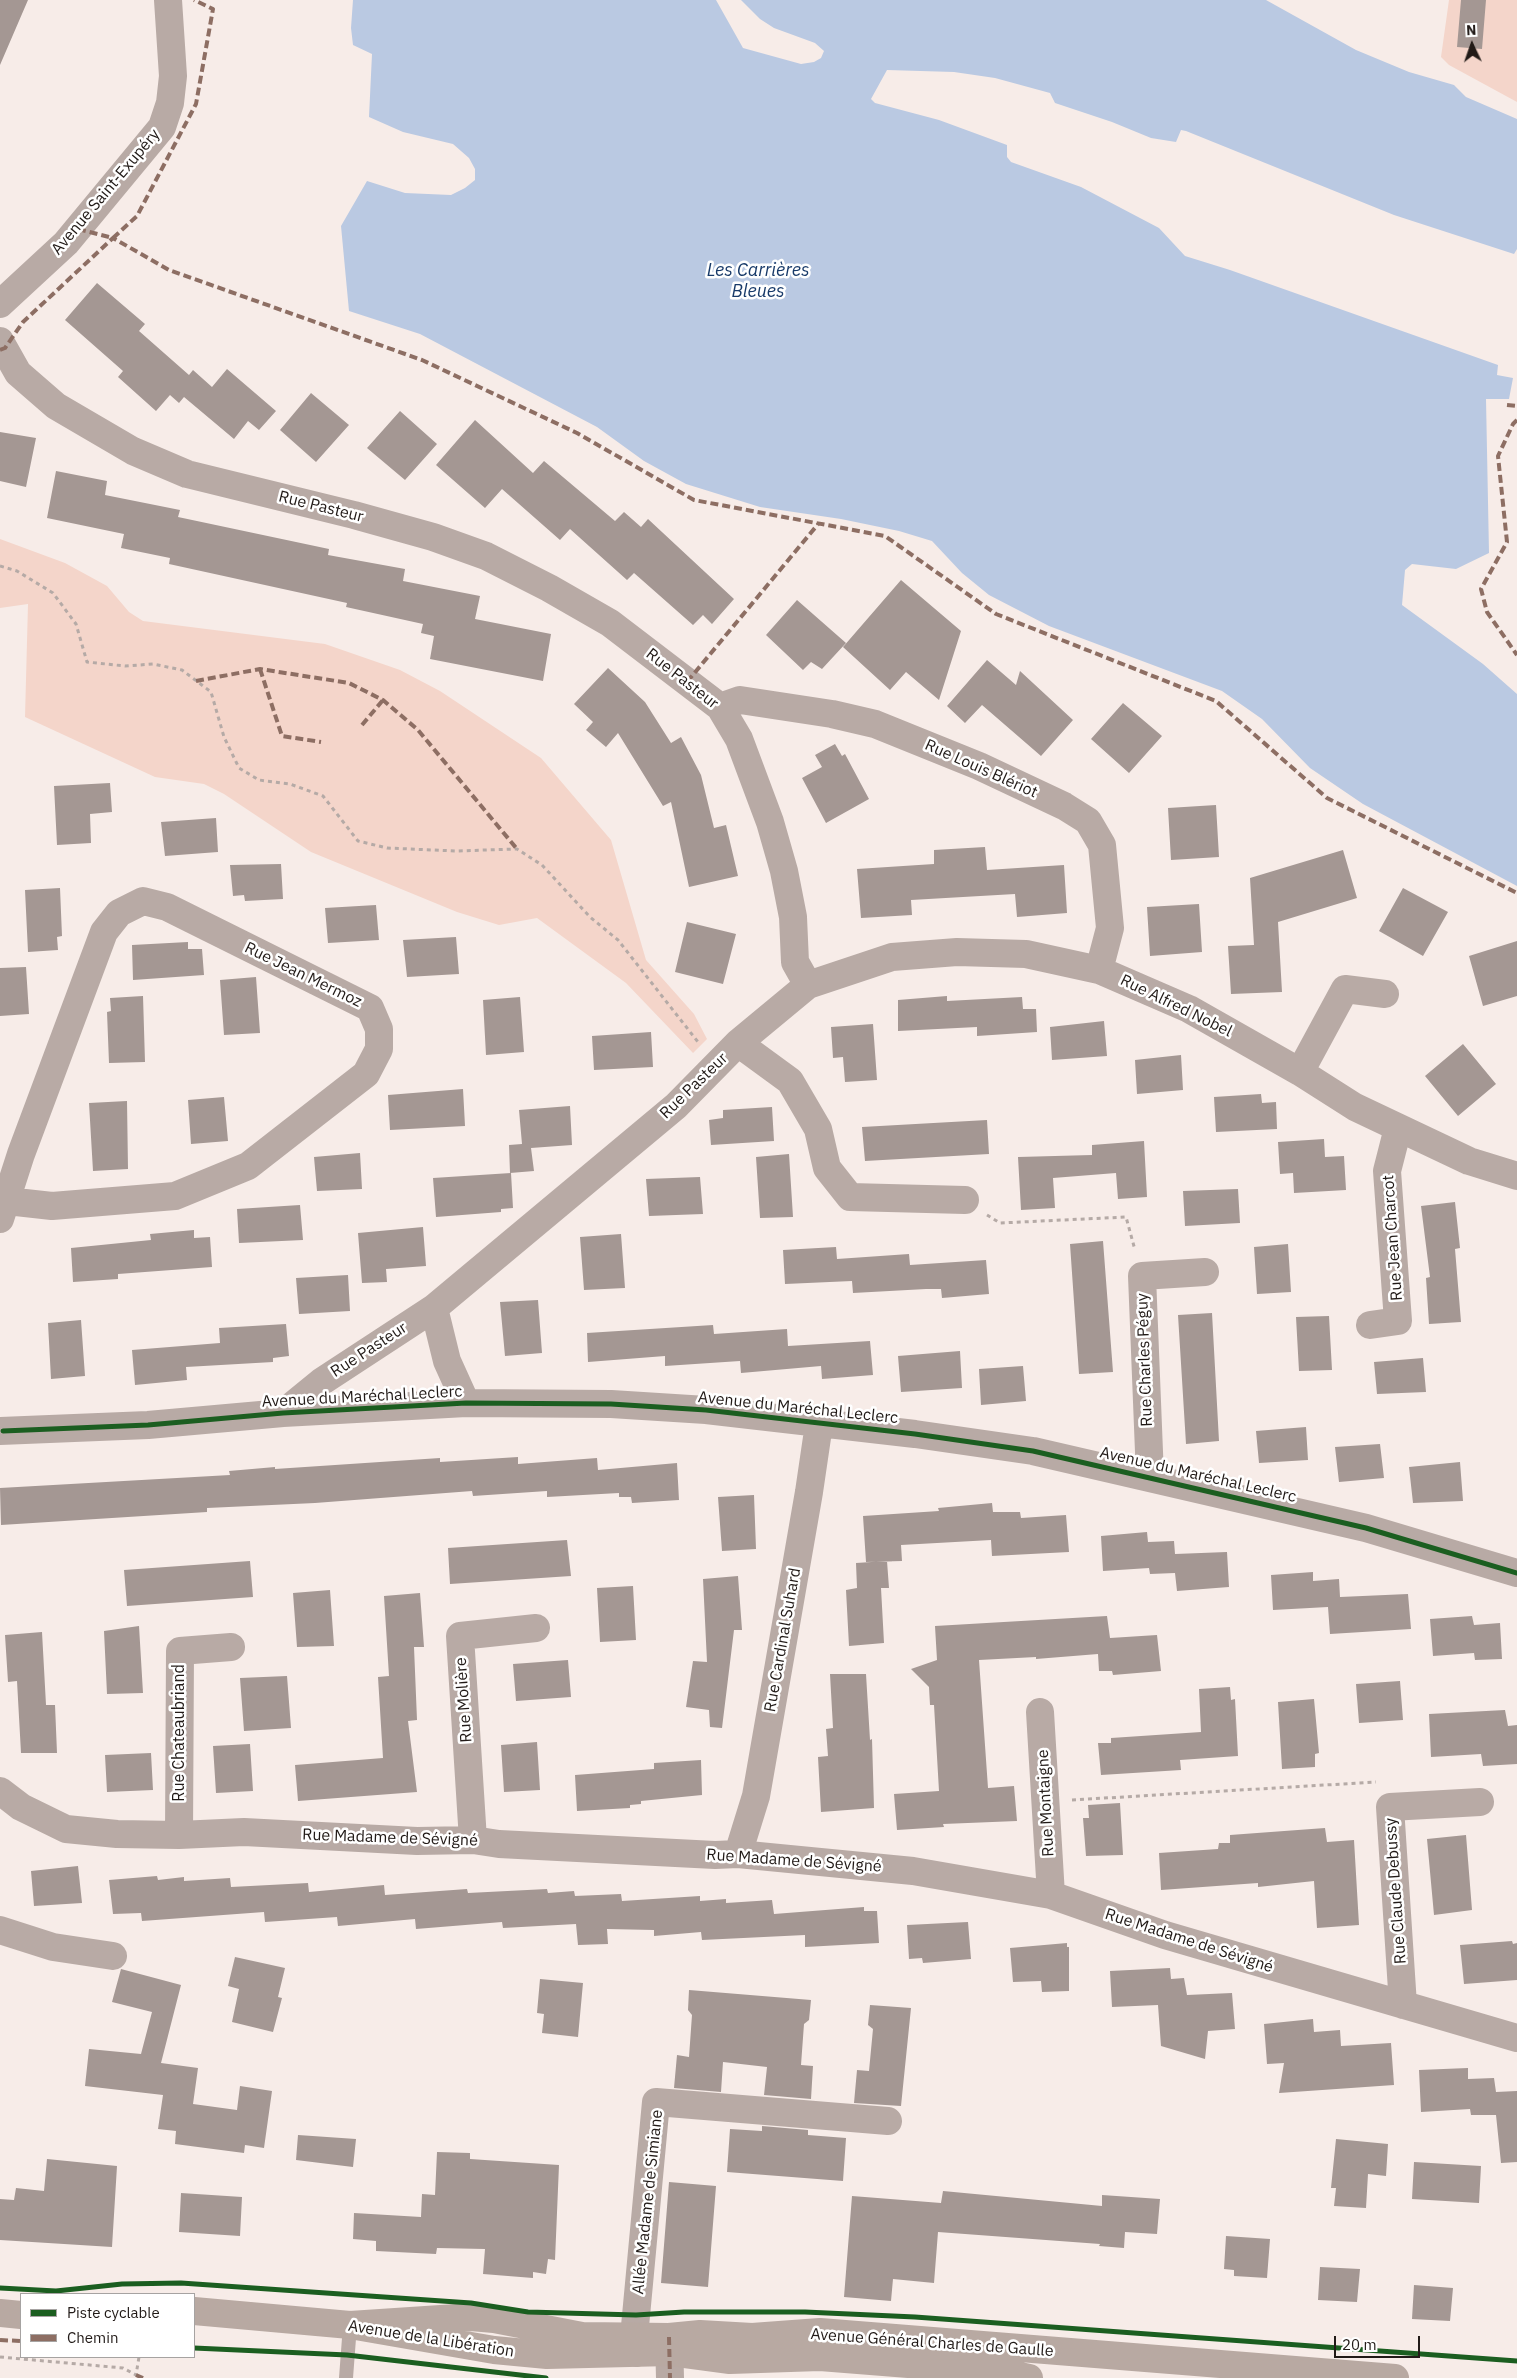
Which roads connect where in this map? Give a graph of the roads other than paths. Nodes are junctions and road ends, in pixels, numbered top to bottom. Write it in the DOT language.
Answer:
graph roads {
  1 [pos="168,0"];
  2 [pos="0,304"];
  3 [pos="0,341"];
  4 [pos="720,707"];
  5 [pos="1099,970"];
  6 [pos="808,985"];
  7 [pos="1385,994"];
  8 [pos="738,1043"];
  9 [pos="1300,1072"];
  10 [pos="1398,1128"];
  11 [pos="1517,1176"];
  12 [pos="965,1200"];
  13 [pos="3,1210"];
  14 [pos="1205,1272"];
  15 [pos="434,1308"];
  16 [pos="1370,1325"];
  17 [pos="466,1403"];
  18 [pos="283,1413"];
  19 [pos="819,1424"];
  20 [pos="0,1431"];
  21 [pos="1150,1477"];
  22 [pos="1517,1573"];
  23 [pos="536,1628"];
  24 [pos="231,1647"];
  25 [pos="1040,1712"];
  26 [pos="0,1791"];
  27 [pos="1480,1802"];
  28 [pos="179,1835"];
  29 [pos="474,1840"];
  30 [pos="738,1854"];
  31 [pos="1051,1895"];
  32 [pos="0,1930"];
  33 [pos="113,1956"];
  34 [pos="1403,2005"];
  35 [pos="1517,2038"];
  36 [pos="888,2121"];
  37 [pos="195,2311"];
  38 [pos="0,2313"];
  39 [pos="20,2315"];
  40 [pos="350,2325"];
  41 [pos="635,2345"];
  42 [pos="670,2356"];
  43 [pos="346,2378"];
  44 [pos="1029,2378"];
  45 [pos="1395,2378"];
  1 -- 2 [label="street, Avenue Saint-Exupéry"];
  3 -- 4 [label="street, Rue Pasteur"];
  4 -- 5 [label="street, Rue Louis Blériot"];
  4 -- 6 [label="street, Rue Pasteur"];
  5 -- 6 [label="street, Rue Alfred Nobel"];
  5 -- 9 [label="street, Rue Alfred Nobel"];
  6 -- 8 [label="street, Rue Pasteur"];
  7 -- 9 [label="street"];
  8 -- 12 [label="street"];
  8 -- 15 [label="street, Rue Pasteur"];
  9 -- 10 [label="street, Rue Alfred Nobel"];
  10 -- 11 [label="street, Rue Alfred Nobel"];
  10 -- 16 [label="street, Rue Jean Charcot"];
  13 -- 13 [label="street, Rue Jean Mermoz"];
  14 -- 21 [label="street, Rue Charles Péguy"];
  15 -- 17 [label="street"];
  15 -- 18 [label="street, Rue Pasteur"];
  17 -- 18 [label="street, Avenue du Maréchal Leclerc"];
  17 -- 19 [label="street, Avenue du Maréchal Leclerc"];
  18 -- 20 [label="street, Avenue du Maréchal Leclerc"];
  19 -- 21 [label="street, Avenue du Maréchal Leclerc"];
  19 -- 30 [label="street, Rue Cardinal Suhard"];
  21 -- 22 [label="street, Avenue du Maréchal Leclerc"];
  23 -- 29 [label="street, Rue Molière"];
  24 -- 28 [label="street, Rue Chateaubriand"];
  25 -- 31 [label="street, Rue Montaigne"];
  26 -- 28 [label="street, Rue Madame de Sévigné"];
  27 -- 34 [label="street, Rue Claude Debussy"];
  28 -- 29 [label="street, Rue Madame de Sévigné"];
  29 -- 30 [label="street, Rue Madame de Sévigné"];
  30 -- 31 [label="street, Rue Madame de Sévigné"];
  31 -- 34 [label="street, Rue Madame de Sévigné"];
  32 -- 33 [label="street"];
  34 -- 35 [label="street, Rue Madame de Sévigné"];
  36 -- 41 [label="street, Allée Madame de Simiane"];
  37 -- 40 [label="main road, Avenue de la Libération"];
  38 -- 39 [label="main road"];
  40 -- 41 [label="main road"];
  40 -- 43 [label="lane"];
  41 -- 42 [label="main road"];
  42 -- 44 [label="main road, Avenue Général Charles de Gaulle"];
  42 -- 45 [label="main road, Avenue Général Charles de Gaulle"];
}
